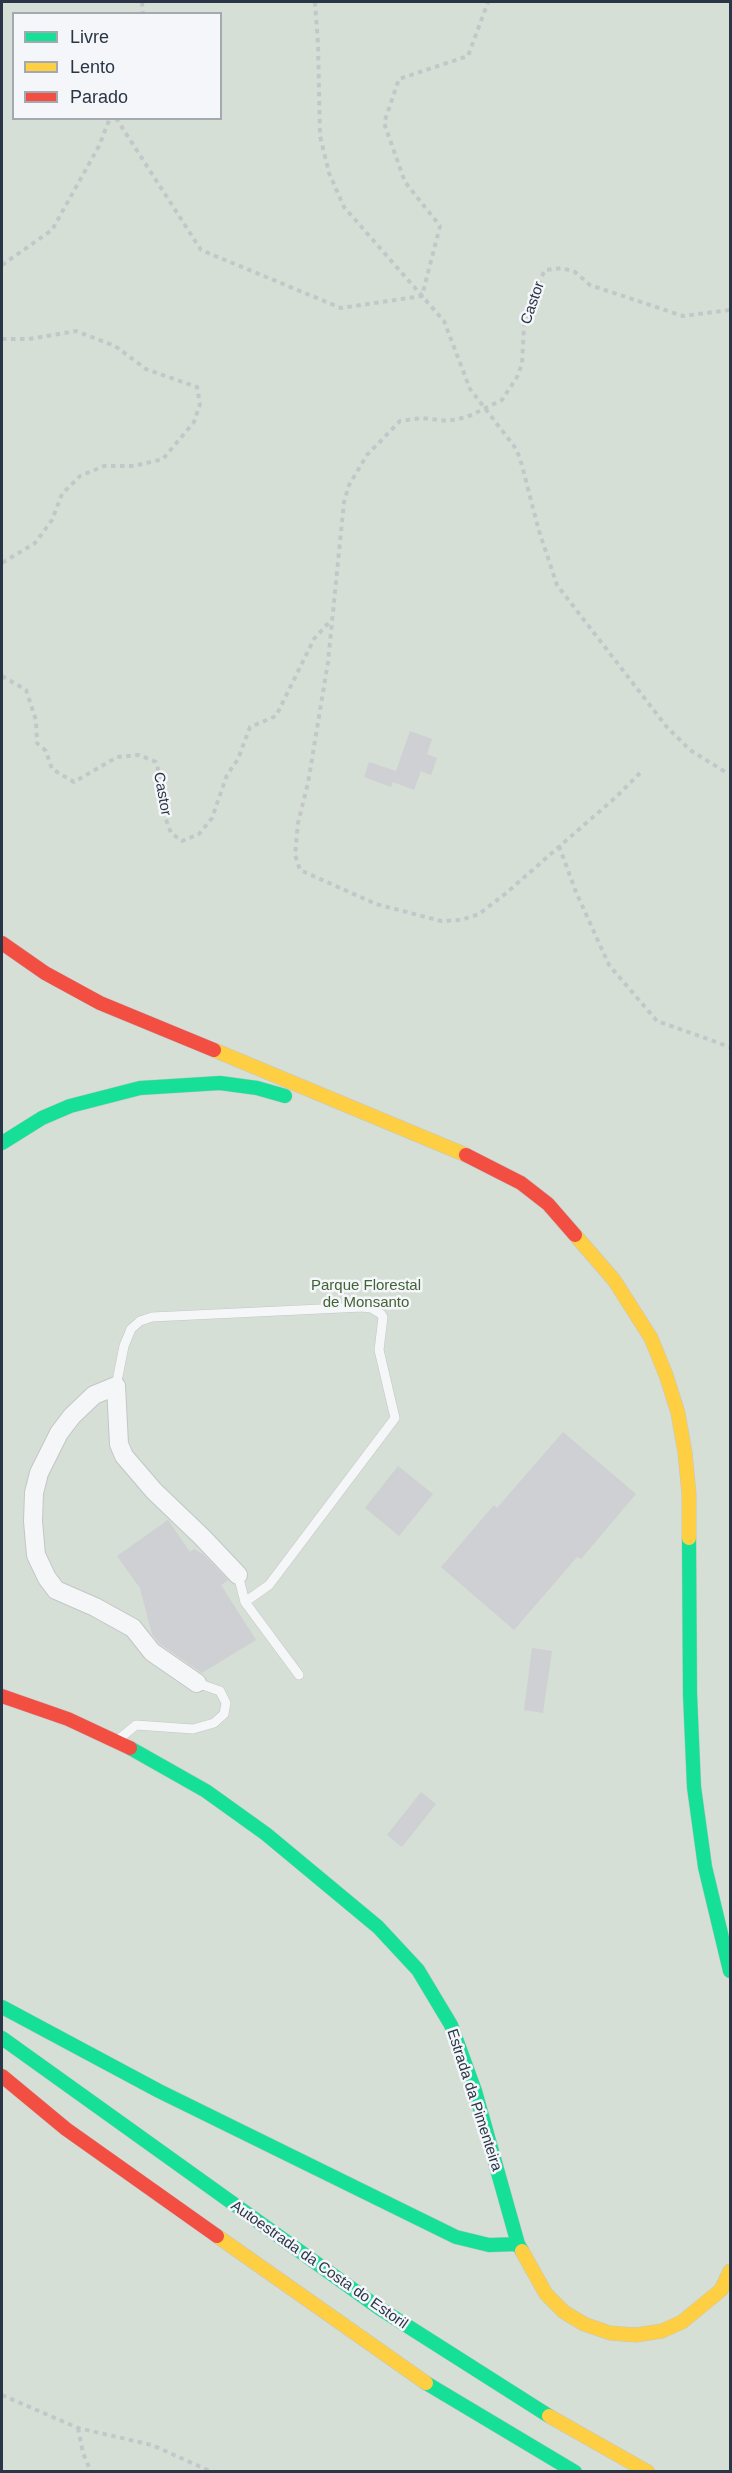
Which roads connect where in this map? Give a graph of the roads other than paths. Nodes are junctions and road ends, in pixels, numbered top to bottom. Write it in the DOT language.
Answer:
graph roads {
  1 [pos="2,942"];
  2 [pos="2,1143"];
  3 [pos="569,1230"];
  4 [pos="116,1386"];
  5 [pos="238,1575"];
  6 [pos="244,1602"];
  7 [pos="299,1675"];
  8 [pos="197,1683"];
  9 [pos="2,1696"];
  10 [pos="117,1741"];
  11 [pos="730,1971"];
  12 [pos="2,2007"];
  13 [pos="2,2038"];
  14 [pos="2,2076"];
  15 [pos="2,2089"];
  16 [pos="66,2128"];
  17 [pos="519,2244"];
  18 [pos="730,2271"];
  19 [pos="575,2472"];
  20 [pos="648,2472"];
  1 -- 3 [label="main road"];
  2 -- 3 [label="main road"];
  3 -- 11 [label="main road"];
  4 -- 5 [label="street"];
  4 -- 6 [label="lane"];
  4 -- 8 [label="street"];
  5 -- 6 [label="lane"];
  6 -- 7 [label="lane"];
  8 -- 10 [label="lane"];
  9 -- 10 [label="main road, Estrada da Pimenteira"];
  10 -- 17 [label="main road, Estrada da Pimenteira"];
  12 -- 17 [label="main road"];
  13 -- 20 [label="main road, Autoestrada da Costa do Estoril"];
  14 -- 16 [label="main road"];
  15 -- 16 [label="main road"];
  16 -- 19 [label="main road"];
  17 -- 18 [label="main road, Estrada da Pimenteira"];
}
